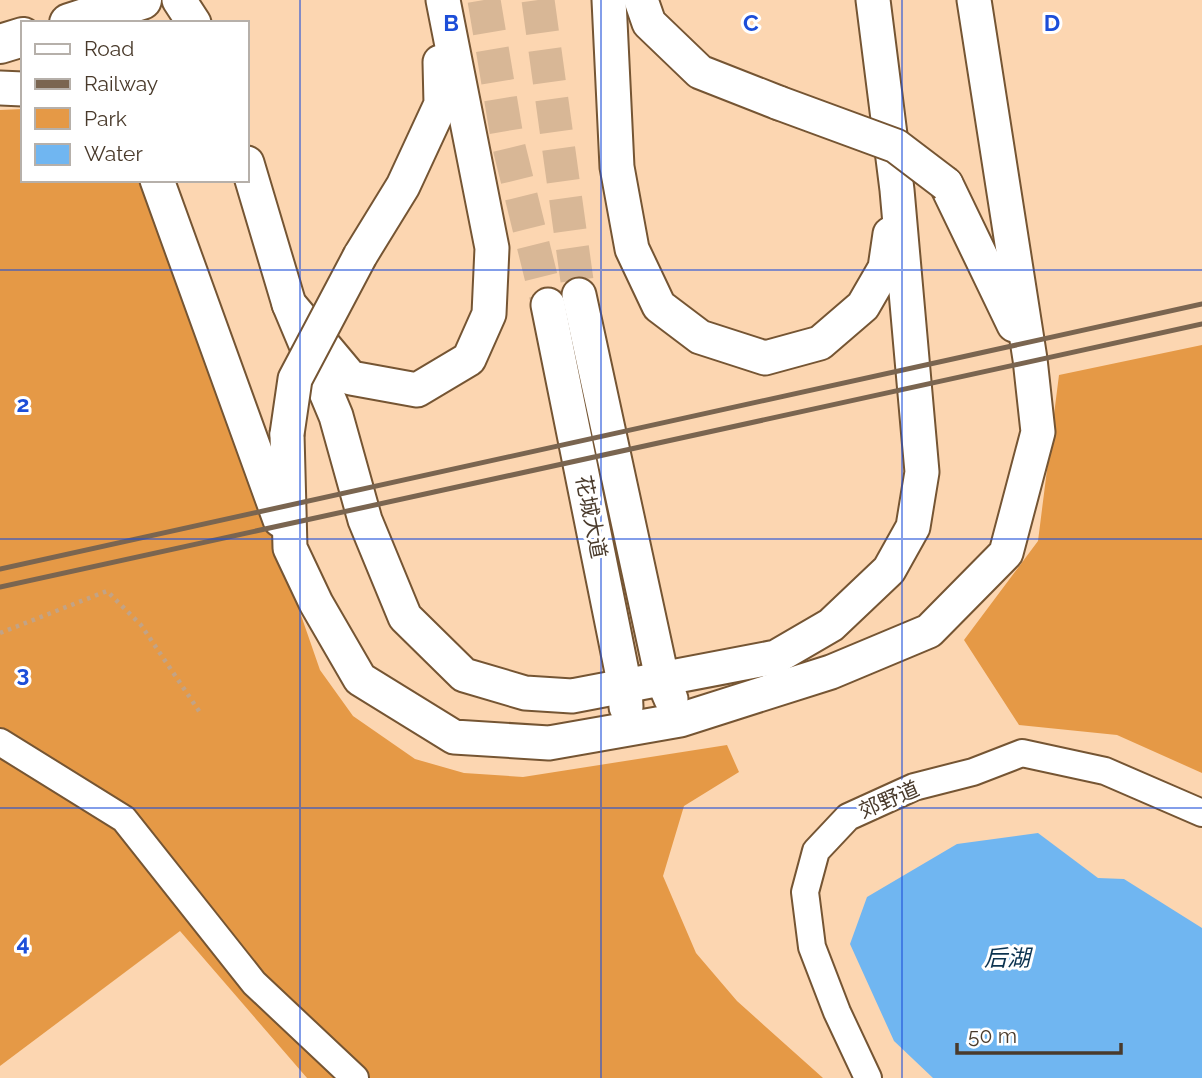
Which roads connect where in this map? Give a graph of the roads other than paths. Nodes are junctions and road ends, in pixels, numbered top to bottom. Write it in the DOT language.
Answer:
graph roads {
  1 [pos="142,0"];
  2 [pos="179,0"];
  3 [pos="441,0"];
  4 [pos="609,0"];
  5 [pos="641,0"];
  6 [pos="873,0"];
  7 [pos="974,0"];
  8 [pos="75,21"];
  9 [pos="193,21"];
  10 [pos="21,38"];
  11 [pos="0,44"];
  12 [pos="0,88"];
  13 [pos="21,89"];
  14 [pos="248,166"];
  15 [pos="158,182"];
  16 [pos="897,190"];
  17 [pos="579,295"];
  18 [pos="289,304"];
  19 [pos="548,304"];
  20 [pos="1030,359"];
  21 [pos="290,548"];
  22 [pos="662,678"];
  23 [pos="625,687"];
  24 [pos="680,720"];
  25 [pos="627,731"];
  26 [pos="0,742"];
  27 [pos="1202,813"];
  28 [pos="355,1078"];
  29 [pos="868,1078"];
  1 -- 8 [label="highway"];
  2 -- 9 [label="main road"];
  3 -- 18 [label="main road"];
  3 -- 21 [label="main road, bridge"];
  4 -- 16 [label="main road"];
  5 -- 20 [label="main road, bridge"];
  6 -- 16 [label="main road"];
  7 -- 20 [label="main road"];
  10 -- 11 [label="highway"];
  12 -- 13 [label="main road"];
  14 -- 18 [label="main road"];
  15 -- 21 [label="main road"];
  16 -- 22 [label="main road"];
  17 -- 22 [label="main road"];
  18 -- 23 [label="main road"];
  19 -- 23 [label="main road, 花城大道"];
  20 -- 24 [label="main road"];
  21 -- 25 [label="main road"];
  22 -- 23 [label="main road"];
  22 -- 24 [label="main road"];
  23 -- 25 [label="main road, 花城大道"];
  24 -- 25 [label="main road"];
  26 -- 28 [label="street"];
  27 -- 29 [label="street, 郊野道"];
}
